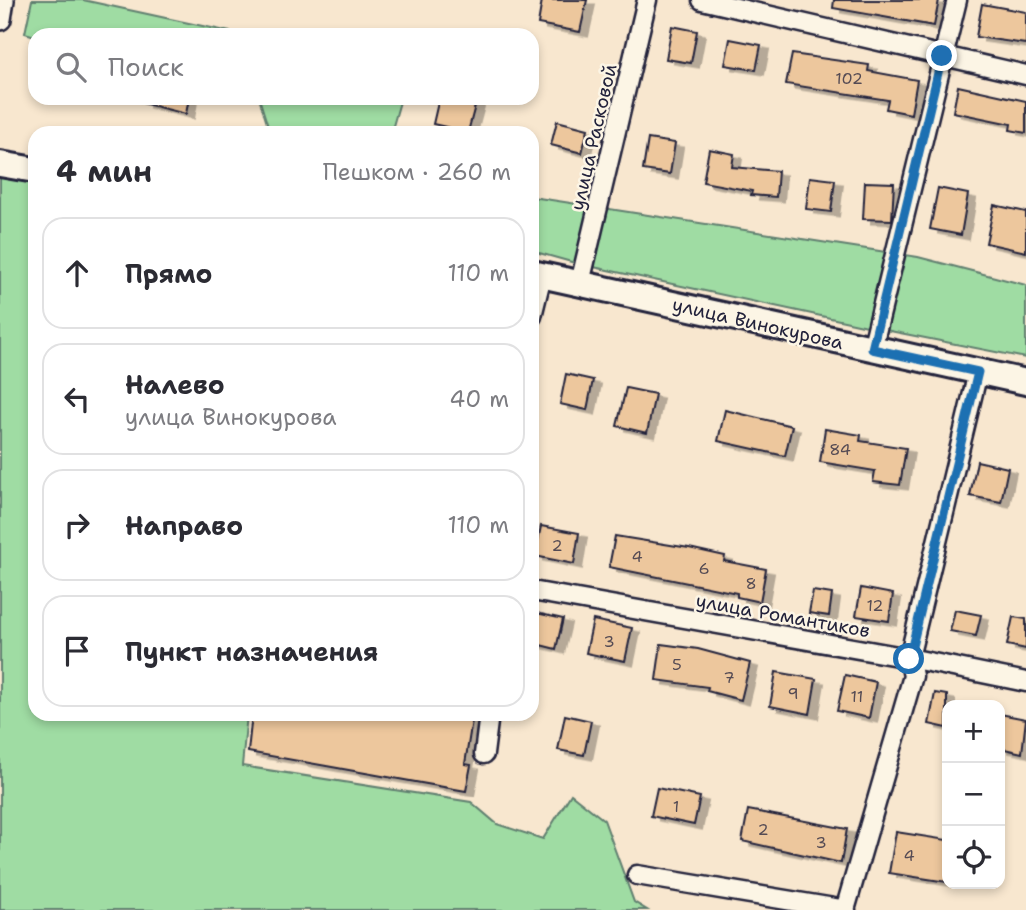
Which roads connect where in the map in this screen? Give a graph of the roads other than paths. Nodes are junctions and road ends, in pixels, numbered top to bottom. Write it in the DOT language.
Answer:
graph roads {
  1 [pos="3,0"];
  2 [pos="647,0"];
  3 [pos="702,0"];
  4 [pos="957,0"];
  5 [pos="0,19"];
  6 [pos="942,56"];
  7 [pos="1026,75"];
  8 [pos="0,164"];
  9 [pos="28,169"];
  10 [pos="539,274"];
  11 [pos="580,283"];
  12 [pos="872,349"];
  13 [pos="978,372"];
  14 [pos="1026,382"];
  15 [pos="539,592"];
  16 [pos="909,659"];
  17 [pos="1026,682"];
  18 [pos="488,721"];
  19 [pos="484,754"];
  20 [pos="637,875"];
  21 [pos="846,910"];
  1 -- 5 [label="street"];
  2 -- 11 [label="street, улица Расковой"];
  3 -- 6 [label="street"];
  4 -- 6 [label="street"];
  6 -- 7 [label="street"];
  6 -- 12 [label="street"];
  8 -- 9 [label="main road"];
  10 -- 11 [label="main road, улица Винокурова"];
  11 -- 12 [label="main road, улица Винокурова"];
  12 -- 13 [label="main road, улица Винокурова"];
  13 -- 14 [label="main road, улица Винокурова"];
  13 -- 16 [label="street"];
  15 -- 16 [label="street, улица Романтиков"];
  16 -- 17 [label="street, улица Романтиков"];
  16 -- 21 [label="street"];
  18 -- 19 [label="street"];
  20 -- 21 [label="street"];
}
